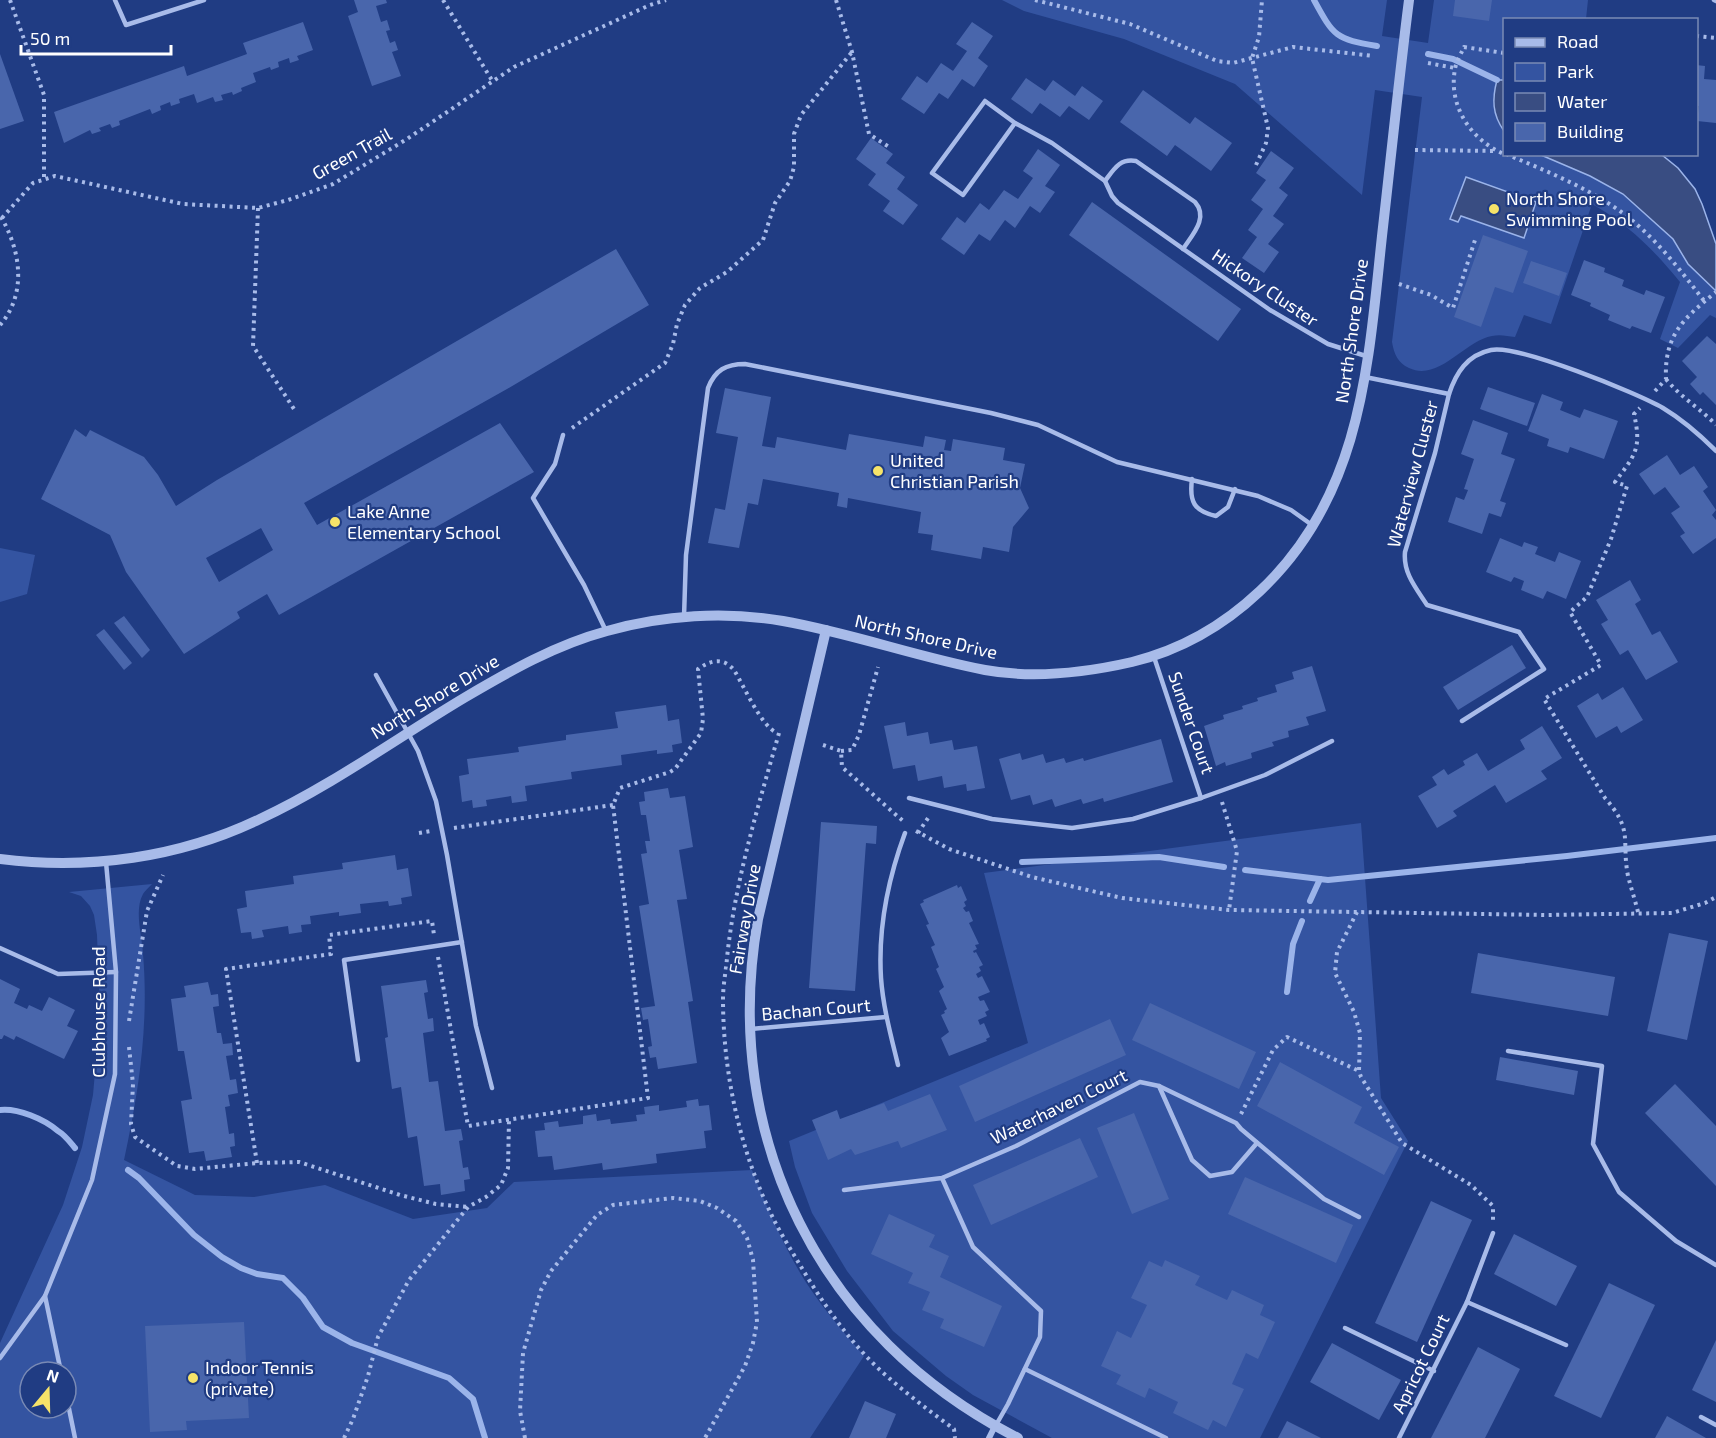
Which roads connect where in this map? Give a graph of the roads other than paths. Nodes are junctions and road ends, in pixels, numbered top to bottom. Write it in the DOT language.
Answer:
graph roads {
  1 [pos="116,0"];
  2 [pos="204,0"];
  3 [pos="1409,0"];
  4 [pos="1016,123"];
  5 [pos="1105,181"];
  6 [pos="1183,249"];
  7 [pos="1369,357"];
  8 [pos="1365,377"];
  9 [pos="1449,394"];
  10 [pos="563,435"];
  11 [pos="1716,452"];
  12 [pos="1192,480"];
  13 [pos="1235,489"];
  14 [pos="1313,526"];
  15 [pos="684,617"];
  16 [pos="826,630"];
  17 [pos="606,631"];
  18 [pos="1154,657"];
  19 [pos="376,675"];
  20 [pos="1462,721"];
  21 [pos="408,731"];
  22 [pos="1332,741"];
  23 [pos="909,798"];
  24 [pos="1202,798"];
  25 [pos="905,833"];
  26 [pos="0,859"];
  27 [pos="106,862"];
  28 [pos="462,942"];
  29 [pos="0,948"];
  30 [pos="116,972"];
  31 [pos="886,1017"];
  32 [pos="749,1029"];
  33 [pos="1508,1051"];
  34 [pos="358,1060"];
  35 [pos="898,1065"];
  36 [pos="1159,1086"];
  37 [pos="492,1088"];
  38 [pos="1257,1143"];
  39 [pos="942,1178"];
  40 [pos="844,1190"];
  41 [pos="1359,1217"];
  42 [pos="1493,1233"];
  43 [pos="1716,1265"];
  44 [pos="45,1296"];
  45 [pos="1467,1302"];
  46 [pos="1346,1328"];
  47 [pos="1566,1345"];
  48 [pos="0,1358"];
  49 [pos="58,1360"];
  50 [pos="1025,1369"];
  51 [pos="1434,1371"];
  52 [pos="1701,1417"];
  53 [pos="71,1420"];
  54 [pos="1716,1425"];
  55 [pos="995,1426"];
  56 [pos="75,1438"];
  57 [pos="989,1438"];
  58 [pos="1018,1438"];
  59 [pos="1166,1438"];
  60 [pos="1399,1438"];
  1 -- 2 [label="lane"];
  3 -- 7 [label="street, North Shore Drive"];
  4 -- 4 [label="lane, Hickory Cluster"];
  4 -- 5 [label="lane, Hickory Cluster"];
  5 -- 6 [label="lane, Hickory Cluster"];
  5 -- 6 [label="lane"];
  6 -- 7 [label="lane, Hickory Cluster"];
  7 -- 8 [label="street, North Shore Drive"];
  8 -- 9 [label="lane, Waterview Cluster"];
  8 -- 14 [label="street, North Shore Drive"];
  9 -- 11 [label="lane, Waterview Cluster"];
  9 -- 20 [label="lane, Waterview Cluster"];
  10 -- 17 [label="lane"];
  12 -- 13 [label="lane"];
  12 -- 13 [label="lane"];
  12 -- 15 [label="lane"];
  13 -- 14 [label="lane"];
  14 -- 18 [label="street, North Shore Drive"];
  15 -- 16 [label="street, North Shore Drive"];
  15 -- 17 [label="street, North Shore Drive"];
  16 -- 18 [label="street, North Shore Drive"];
  16 -- 32 [label="street, Fairway Drive"];
  17 -- 21 [label="street, North Shore Drive"];
  18 -- 24 [label="lane, Sunder Court"];
  19 -- 21 [label="lane"];
  21 -- 27 [label="street, North Shore Drive"];
  21 -- 28 [label="lane"];
  22 -- 24 [label="lane, Sunder Court"];
  23 -- 24 [label="lane, Sunder Court"];
  25 -- 31 [label="lane, Bachan Court"];
  26 -- 27 [label="street, North Shore Drive"];
  27 -- 30 [label="lane, Clubhouse Road"];
  28 -- 34 [label="lane"];
  28 -- 37 [label="lane"];
  29 -- 30 [label="lane"];
  30 -- 44 [label="lane, Clubhouse Road"];
  31 -- 32 [label="lane, Bachan Court"];
  31 -- 35 [label="lane, Bachan Court"];
  32 -- 55 [label="street, Fairway Drive"];
  33 -- 43 [label="lane"];
  36 -- 38 [label="lane, Waterhaven Court"];
  36 -- 38 [label="lane"];
  36 -- 39 [label="lane, Waterhaven Court"];
  38 -- 41 [label="lane, Waterhaven Court"];
  39 -- 40 [label="lane, Waterhaven Court"];
  39 -- 50 [label="lane"];
  42 -- 45 [label="lane, Apricot Court"];
  44 -- 48 [label="lane, Clubhouse Road"];
  44 -- 49 [label="lane"];
  45 -- 47 [label="lane, Apricot Court"];
  45 -- 51 [label="lane, Apricot Court"];
  46 -- 51 [label="lane"];
  50 -- 55 [label="lane"];
  50 -- 59 [label="lane"];
  51 -- 60 [label="lane, Apricot Court"];
  52 -- 54 [label="lane"];
  53 -- 56 [label="lane"];
  55 -- 57 [label="street"];
  55 -- 58 [label="street, Fairway Drive"];
}
